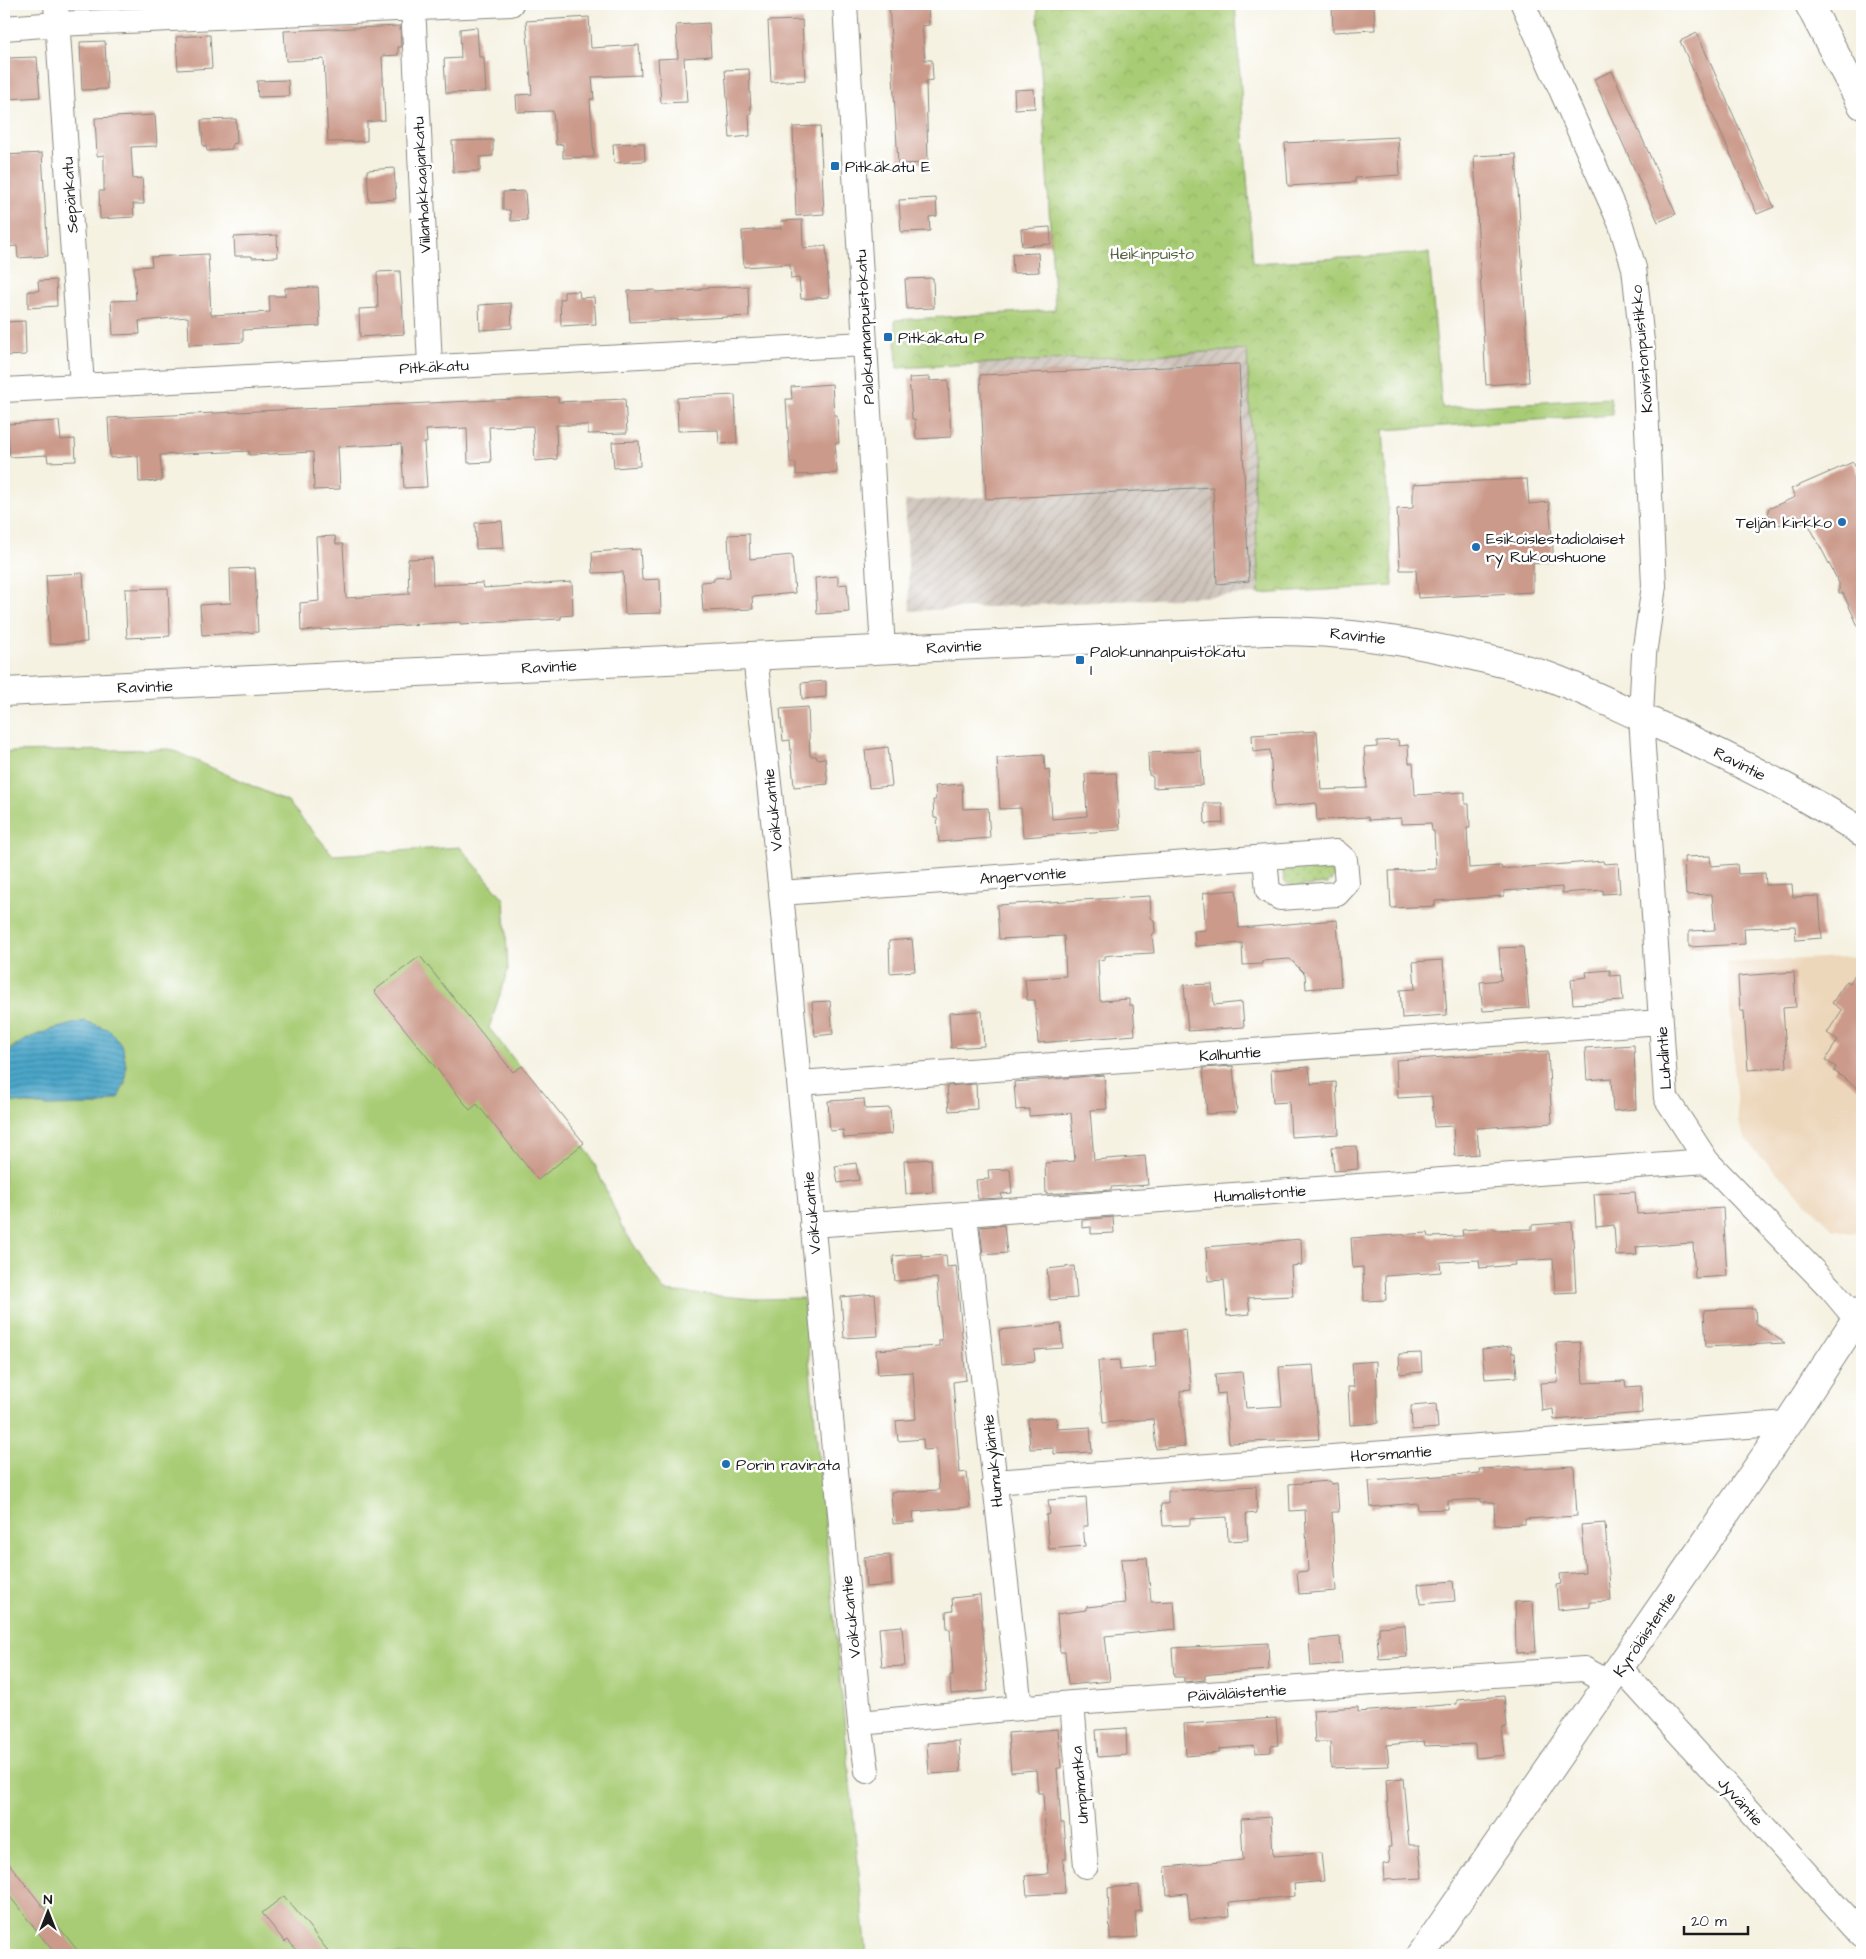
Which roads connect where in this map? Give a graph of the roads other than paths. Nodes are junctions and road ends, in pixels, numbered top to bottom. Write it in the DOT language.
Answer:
graph roads {
  1 [pos="511,4"];
  2 [pos="845,4"];
  3 [pos="1523,4"];
  4 [pos="1809,4"];
  5 [pos="413,6"];
  6 [pos="57,14"];
  7 [pos="4,28"];
  8 [pos="1862,106"];
  9 [pos="864,344"];
  10 [pos="430,366"];
  11 [pos="82,386"];
  12 [pos="4,390"];
  13 [pos="883,650"];
  14 [pos="755,656"];
  15 [pos="4,692"];
  16 [pos="1641,717"];
  17 [pos="1862,832"];
  18 [pos="1265,858"];
  19 [pos="781,893"];
  20 [pos="1661,1022"];
  21 [pos="798,1083"];
  22 [pos="1707,1161"];
  23 [pos="965,1215"];
  24 [pos="812,1225"];
  25 [pos="1860,1318"];
  26 [pos="1788,1423"];
  27 [pos="994,1482"];
  28 [pos="1615,1675"];
  29 [pos="1072,1704"];
  30 [pos="1020,1708"];
  31 [pos="860,1723"];
  32 [pos="867,1770"];
  33 [pos="1086,1866"];
  34 [pos="1862,1935"];
  35 [pos="1421,1955"];
  1 -- 5 [label="street"];
  2 -- 9 [label="street, Palokunnanpuistokatu"];
  3 -- 16 [label="street, Koivistonpuistikko"];
  4 -- 8 [label="main road"];
  5 -- 6 [label="street"];
  5 -- 10 [label="street, Viilanhakkaajankatu"];
  6 -- 7 [label="street"];
  6 -- 11 [label="street, Sepänkatu"];
  9 -- 10 [label="street, Pitkäkatu"];
  9 -- 13 [label="street, Palokunnanpuistokatu"];
  10 -- 11 [label="street, Pitkäkatu"];
  11 -- 12 [label="street, Pitkäkatu"];
  13 -- 14 [label="main road, Ravintie"];
  13 -- 16 [label="main road, Ravintie"];
  14 -- 15 [label="main road, Ravintie"];
  14 -- 19 [label="street, Voikukantie"];
  16 -- 17 [label="main road, Ravintie"];
  16 -- 20 [label="street, Luhdintie"];
  18 -- 19 [label="street, Angervontie"];
  19 -- 21 [label="street, Voikukantie"];
  20 -- 21 [label="street, Kalhuntie"];
  20 -- 22 [label="street, Luhdintie"];
  21 -- 24 [label="street, Voikukantie"];
  22 -- 23 [label="street, Humalistontie"];
  22 -- 25 [label="street, Luhdintie"];
  23 -- 24 [label="street, Humalistontie"];
  23 -- 27 [label="street, Humukyläntie"];
  24 -- 31 [label="street, Voikukantie"];
  25 -- 26 [label="main road, Kyröläistentie"];
  26 -- 27 [label="street, Horsmantie"];
  26 -- 28 [label="main road, Kyröläistentie"];
  27 -- 30 [label="street, Humukyläntie"];
  28 -- 29 [label="street, Päiväläistentie"];
  28 -- 34 [label="street, Jyväntie"];
  28 -- 35 [label="main road, Kyröläistentie"];
  29 -- 30 [label="street, Päiväläistentie"];
  29 -- 33 [label="street, Umpimatka"];
  30 -- 31 [label="street, Päiväläistentie"];
  31 -- 32 [label="street, Voikukantie"];
}
